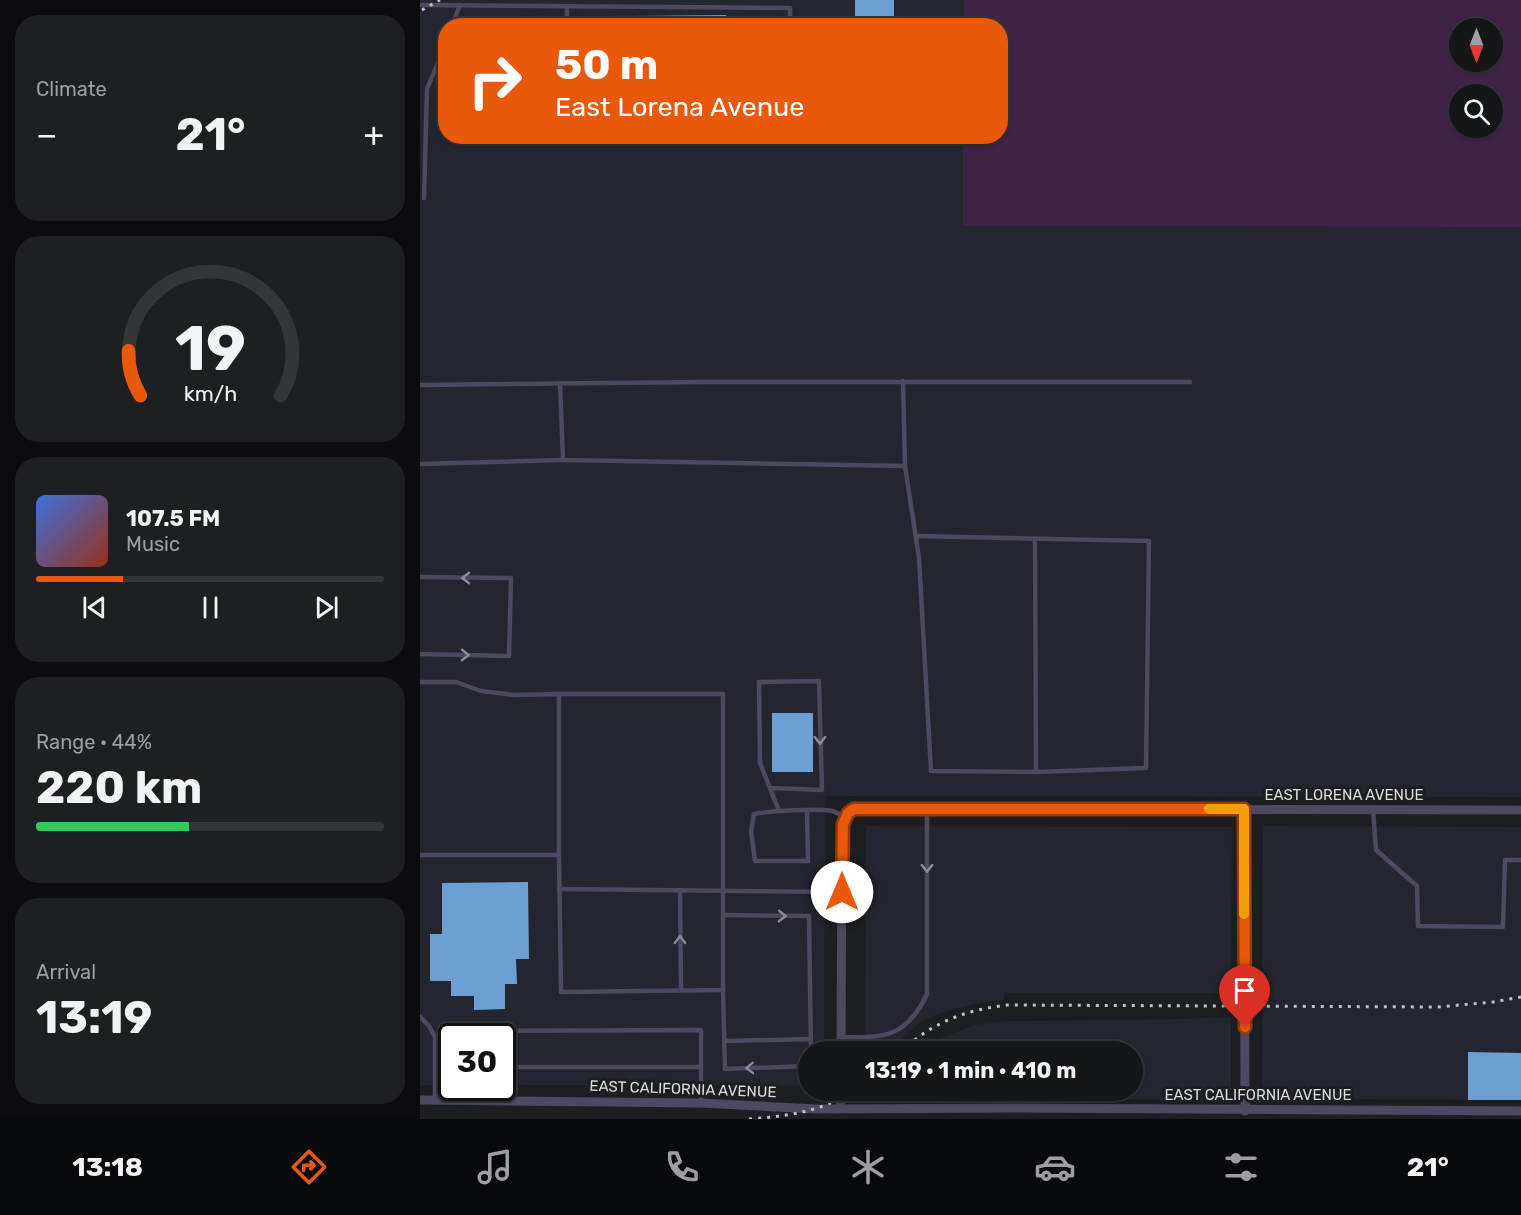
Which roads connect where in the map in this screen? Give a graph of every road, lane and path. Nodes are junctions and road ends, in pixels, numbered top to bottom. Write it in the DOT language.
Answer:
graph roads {
  1 [pos="431,2"];
  2 [pos="420,5"];
  3 [pos="460,5"];
  4 [pos="567,6"];
  5 [pos="455,18"];
  6 [pos="567,18"];
  7 [pos="790,18"];
  8 [pos="438,62"];
  9 [pos="424,198"];
  10 [pos="903,381"];
  11 [pos="1190,382"];
  12 [pos="560,383"];
  13 [pos="420,384"];
  14 [pos="563,460"];
  15 [pos="420,464"];
  16 [pos="905,466"];
  17 [pos="916,536"];
  18 [pos="1035,539"];
  19 [pos="420,577"];
  20 [pos="420,654"];
  21 [pos="420,682"];
  22 [pos="559,694"];
  23 [pos="1036,772"];
  24 [pos="770,788"];
  25 [pos="927,809"];
  26 [pos="1244,809"];
  27 [pos="1373,810"];
  28 [pos="1521,810"];
  29 [pos="779,811"];
  30 [pos="807,811"];
  31 [pos="845,817"];
  32 [pos="420,855"];
  33 [pos="559,855"];
  34 [pos="1521,860"];
  35 [pos="559,890"];
  36 [pos="680,890"];
  37 [pos="723,891"];
  38 [pos="842,892"];
  39 [pos="723,915"];
  40 [pos="681,990"];
  41 [pos="723,990"];
  42 [pos="420,1017"];
  43 [pos="516,1031"];
  44 [pos="841,1037"];
  45 [pos="811,1039"];
  46 [pos="724,1041"];
  47 [pos="841,1041"];
  48 [pos="798,1066"];
  49 [pos="516,1067"];
  50 [pos="701,1067"];
  51 [pos="420,1100"];
  52 [pos="435,1100"];
  53 [pos="841,1101"];
  54 [pos="701,1102"];
  55 [pos="1016,1108"];
  56 [pos="840,1109"];
  57 [pos="1245,1111"];
  58 [pos="1521,1111"];
  59 [pos="1016,1119"];
  1 -- 2 [label="lane"];
  1 -- 3 [label="lane"];
  3 -- 4 [label="lane"];
  3 -- 5 [label="lane"];
  4 -- 6 [label="lane"];
  4 -- 7 [label="lane"];
  8 -- 9 [label="lane"];
  10 -- 11 [label="lane"];
  10 -- 12 [label="lane"];
  10 -- 16 [label="lane"];
  12 -- 13 [label="lane"];
  12 -- 14 [label="lane"];
  14 -- 15 [label="lane"];
  14 -- 16 [label="lane"];
  16 -- 17 [label="lane"];
  17 -- 18 [label="lane"];
  17 -- 23 [label="lane"];
  18 -- 23 [label="lane"];
  18 -- 23 [label="lane"];
  20 -- 19 [label="lane, one-way"];
  21 -- 22 [label="lane"];
  22 -- 33 [label="lane"];
  22 -- 37 [label="lane"];
  24 -- 24 [label="lane, one-way"];
  24 -- 29 [label="lane"];
  25 -- 26 [label="street, EAST LORENA AVENUE"];
  25 -- 31 [label="street, EAST LORENA AVENUE"];
  25 -- 44 [label="lane, one-way"];
  26 -- 27 [label="street, EAST LORENA AVENUE"];
  26 -- 57 [label="street"];
  27 -- 28 [label="street, EAST LORENA AVENUE"];
  27 -- 34 [label="lane"];
  29 -- 30 [label="lane"];
  29 -- 30 [label="lane"];
  30 -- 31 [label="lane"];
  31 -- 38 [label="street"];
  32 -- 33 [label="lane"];
  33 -- 35 [label="lane"];
  35 -- 36 [label="lane"];
  35 -- 40 [label="lane"];
  36 -- 37 [label="lane"];
  40 -- 36 [label="lane, one-way"];
  37 -- 38 [label="lane"];
  37 -- 39 [label="lane"];
  38 -- 44 [label="street"];
  39 -- 41 [label="lane"];
  39 -- 45 [label="lane, one-way"];
  40 -- 41 [label="lane"];
  41 -- 46 [label="lane"];
  42 -- 52 [label="lane"];
  43 -- 50 [label="lane"];
  44 -- 47 [label="street"];
  45 -- 46 [label="lane"];
  48 -- 46 [label="lane, one-way"];
  49 -- 50 [label="lane"];
  50 -- 54 [label="lane"];
  51 -- 52 [label="street, EAST CALIFORNIA AVENUE"];
  52 -- 54 [label="street, EAST CALIFORNIA AVENUE"];
  53 -- 56 [label="street"];
  54 -- 56 [label="street, EAST CALIFORNIA AVENUE"];
  55 -- 56 [label="street, EAST CALIFORNIA AVENUE"];
  55 -- 57 [label="street, EAST CALIFORNIA AVENUE"];
  55 -- 59 [label="street"];
  57 -- 58 [label="street, EAST CALIFORNIA AVENUE"];
}
